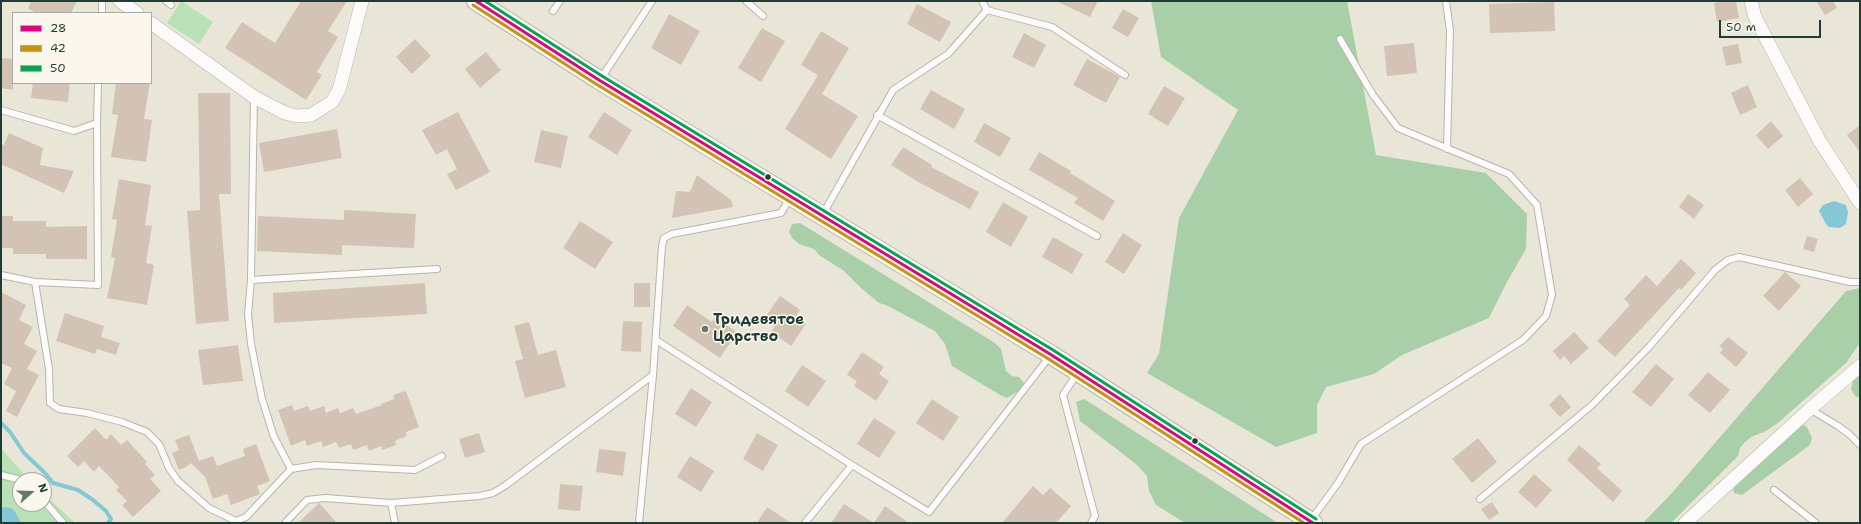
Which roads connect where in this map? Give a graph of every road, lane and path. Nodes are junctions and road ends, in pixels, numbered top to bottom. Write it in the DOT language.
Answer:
graph roads {
  1 [pos="102,1"];
  2 [pos="120,1"];
  3 [pos="166,1"];
  4 [pos="362,1"];
  5 [pos="476,1"];
  6 [pos="560,1"];
  7 [pos="652,1"];
  8 [pos="746,1"];
  9 [pos="982,1"];
  10 [pos="1446,1"];
  11 [pos="1751,1"];
  12 [pos="172,5"];
  13 [pos="986,10"];
  14 [pos="553,11"];
  15 [pos="102,12"];
  16 [pos="136,12"];
  17 [pos="763,16"];
  18 [pos="152,24"];
  19 [pos="1340,39"];
  20 [pos="1125,75"];
  21 [pos="599,80"];
  22 [pos="98,84"];
  23 [pos="254,97"];
  24 [pos="1,110"];
  25 [pos="877,115"];
  26 [pos="97,123"];
  27 [pos="1447,149"];
  28 [pos="791,197"];
  29 [pos="1860,203"];
  30 [pos="822,215"];
  31 [pos="1097,236"];
  32 [pos="437,269"];
  33 [pos="1,275"];
  34 [pos="251,280"];
  35 [pos="35,282"];
  36 [pos="1860,282"];
  37 [pos="656,340"];
  38 [pos="1051,354"];
  39 [pos="1860,366"];
  40 [pos="1078,372"];
  41 [pos="653,375"];
  42 [pos="1810,409"];
  43 [pos="1860,445"];
  44 [pos="442,456"];
  45 [pos="852,466"];
  46 [pos="290,469"];
  47 [pos="1,475"];
  48 [pos="12,478"];
  49 [pos="1774,490"];
  50 [pos="1480,499"];
  51 [pos="391,504"];
  52 [pos="52,510"];
  53 [pos="1312,522"];
  54 [pos="63,523"];
  55 [pos="285,523"];
  56 [pos="395,523"];
  57 [pos="639,523"];
  58 [pos="805,523"];
  59 [pos="1091,523"];
  60 [pos="1685,523"];
  61 [pos="1816,523"];
  1 -- 15 [label="lane"];
  2 -- 16 [label="street"];
  3 -- 12 [label="lane"];
  4 -- 23 [label="street"];
  5 -- 21 [label="main road"];
  6 -- 14 [label="lane"];
  7 -- 21 [label="lane"];
  8 -- 17 [label="lane"];
  9 -- 13 [label="lane"];
  10 -- 27 [label="lane"];
  11 -- 29 [label="street"];
  13 -- 20 [label="lane"];
  13 -- 25 [label="lane"];
  18 -- 23 [label="street"];
  19 -- 27 [label="lane"];
  21 -- 28 [label="main road"];
  22 -- 26 [label="lane"];
  23 -- 34 [label="lane"];
  24 -- 26 [label="lane"];
  25 -- 30 [label="lane"];
  25 -- 31 [label="lane"];
  26 -- 35 [label="lane"];
  27 -- 53 [label="lane"];
  28 -- 30 [label="main road"];
  28 -- 37 [label="lane"];
  30 -- 38 [label="main road"];
  32 -- 34 [label="lane"];
  33 -- 35 [label="lane"];
  34 -- 46 [label="lane"];
  35 -- 46 [label="lane"];
  36 -- 50 [label="lane"];
  37 -- 41 [label="lane"];
  37 -- 45 [label="lane"];
  38 -- 40 [label="main road"];
  38 -- 45 [label="lane"];
  39 -- 42 [label="street"];
  40 -- 53 [label="main road"];
  40 -- 59 [label="lane"];
  41 -- 51 [label="lane"];
  41 -- 57 [label="lane"];
  42 -- 43 [label="lane"];
  42 -- 60 [label="street"];
  44 -- 46 [label="lane"];
  45 -- 58 [label="lane"];
  47 -- 48 [label="lane"];
  49 -- 61 [label="lane"];
  51 -- 55 [label="lane"];
  51 -- 56 [label="lane"];
  52 -- 54 [label="lane"];
}
